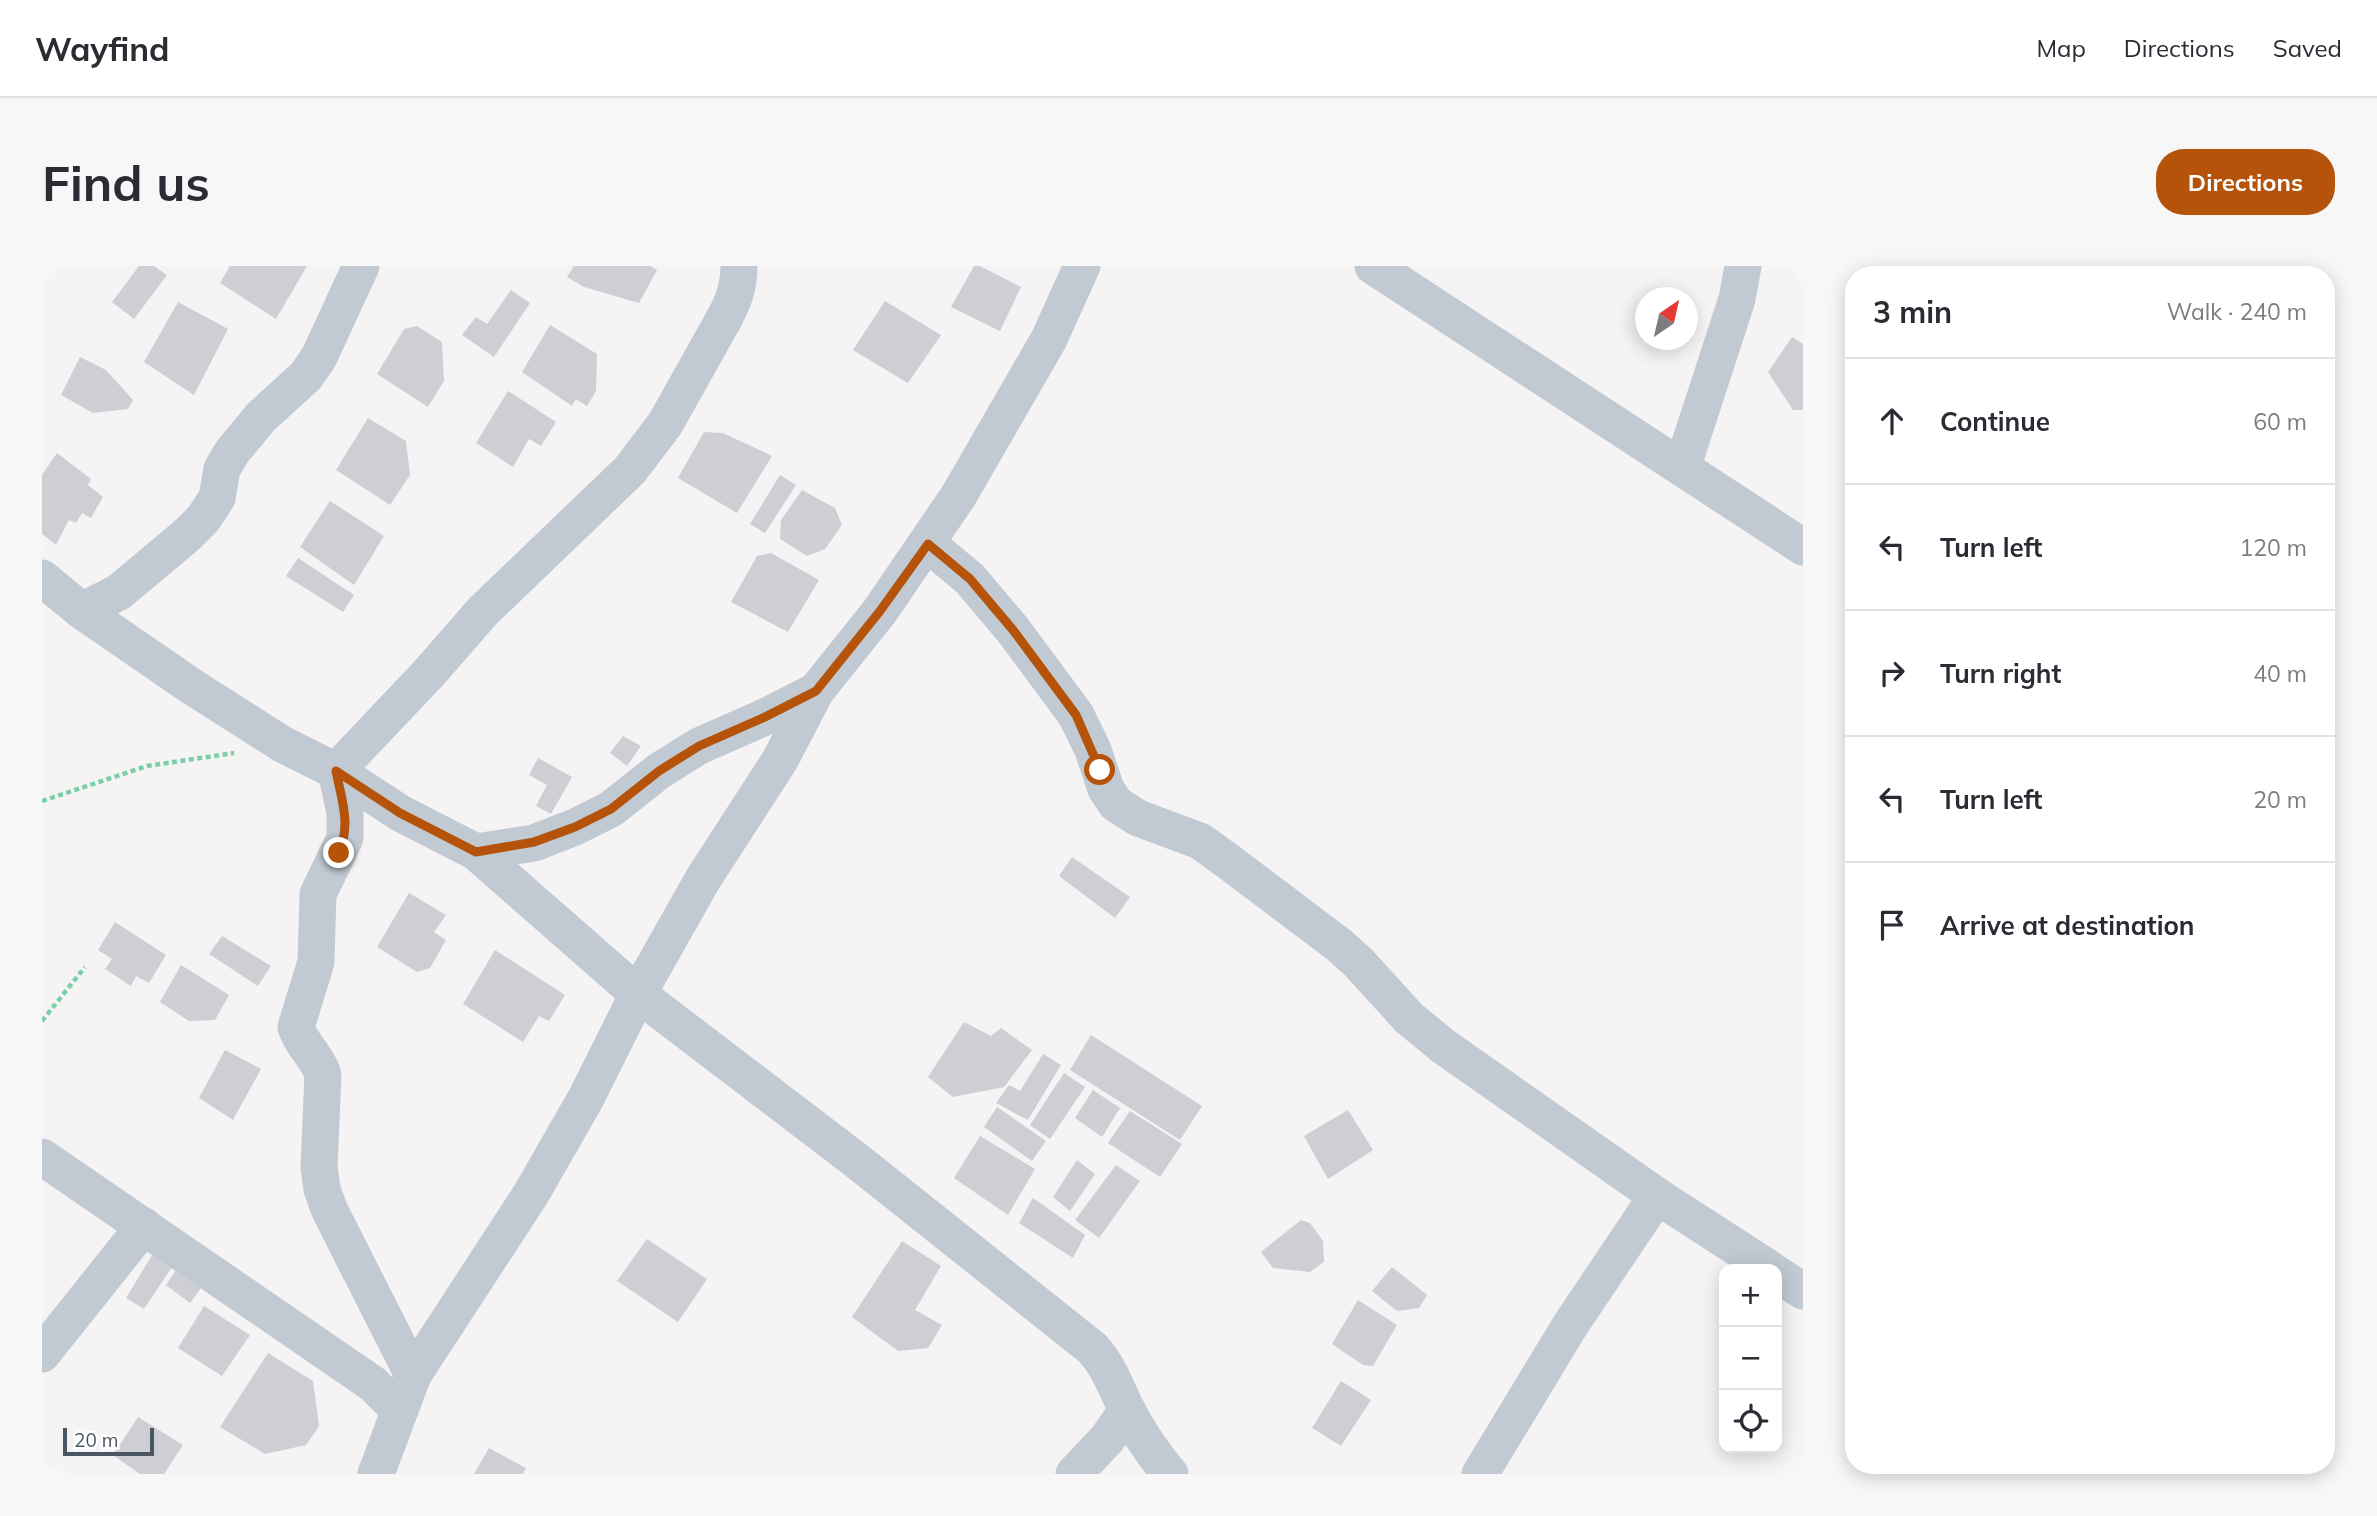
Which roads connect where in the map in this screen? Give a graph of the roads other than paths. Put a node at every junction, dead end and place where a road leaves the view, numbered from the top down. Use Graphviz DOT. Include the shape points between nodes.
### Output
graph roads {
  1 [pos="361,266"];
  2 [pos="739,266"];
  3 [pos="1083,266"];
  4 [pos="1373,266"];
  5 [pos="1742,266"];
  6 [pos="1682,468"];
  7 [pos="928,544"];
  8 [pos="1803,547"];
  9 [pos="42,578"];
  10 [pos="82,611"];
  11 [pos="816,691"];
  12 [pos="336,771"];
  13 [pos="476,852"];
  14 [pos="638,994"];
  15 [pos="42,1157"];
  16 [pos="1657,1196"];
  17 [pos="144,1226"];
  18 [pos="1762,1264"];
  19 [pos="1782,1277"];
  20 [pos="1803,1291"];
  21 [pos="42,1354"];
  22 [pos="413,1375"];
  23 [pos="399,1410"];
  24 [pos="1127,1410"];
  25 [pos="376,1474"];
  26 [pos="1074,1474"];
  27 [pos="1170,1474"];
  28 [pos="1480,1474"];
  1 -- 10 [label="street" via="318,358 232,452 222,470 217,498 202,519 119,592"];
  2 -- 12 [label="street" via="739,284 725,317 665,424 631,470 483,611"];
  3 -- 7 [label="street" via="1049,339"];
  4 -- 6 [label="street"];
  5 -- 6 [label="street" via="1737,299"];
  6 -- 8 [label="street"];
  7 -- 11 [label="street"];
  7 -- 16 [label="street" via="970,579 1076,715 1116,804 1138,818 1200,841 1229,862 1339,946 1443,1046"];
  9 -- 10 [label="street"];
  10 -- 12 [label="street" via="282,744"];
  11 -- 13 [label="street" via="699,746 611,809 575,827 534,842"];
  11 -- 14 [label="street" via="780,760"];
  12 -- 13 [label="street" via="400,813"];
  12 -- 22 [label="street" via="345,838 318,894 316,962 296,1027 323,1075 319,1167 328,1209"];
  13 -- 14 [label="street"];
  14 -- 22 [label="street" via="531,1194"];
  14 -- 24 [label="street" via="1092,1348 1108,1369"];
  15 -- 17 [label="street"];
  16 -- 18 [label="street"];
  16 -- 28 [label="street" via="1571,1324"];
  17 -- 21 [label="street"];
  17 -- 23 [label="street" via="373,1384"];
  19 -- 20 [label="street"];
  22 -- 23 [label="street"];
  23 -- 25 [label="street"];
  24 -- 26 [label="street"];
  24 -- 27 [label="street"];
}
